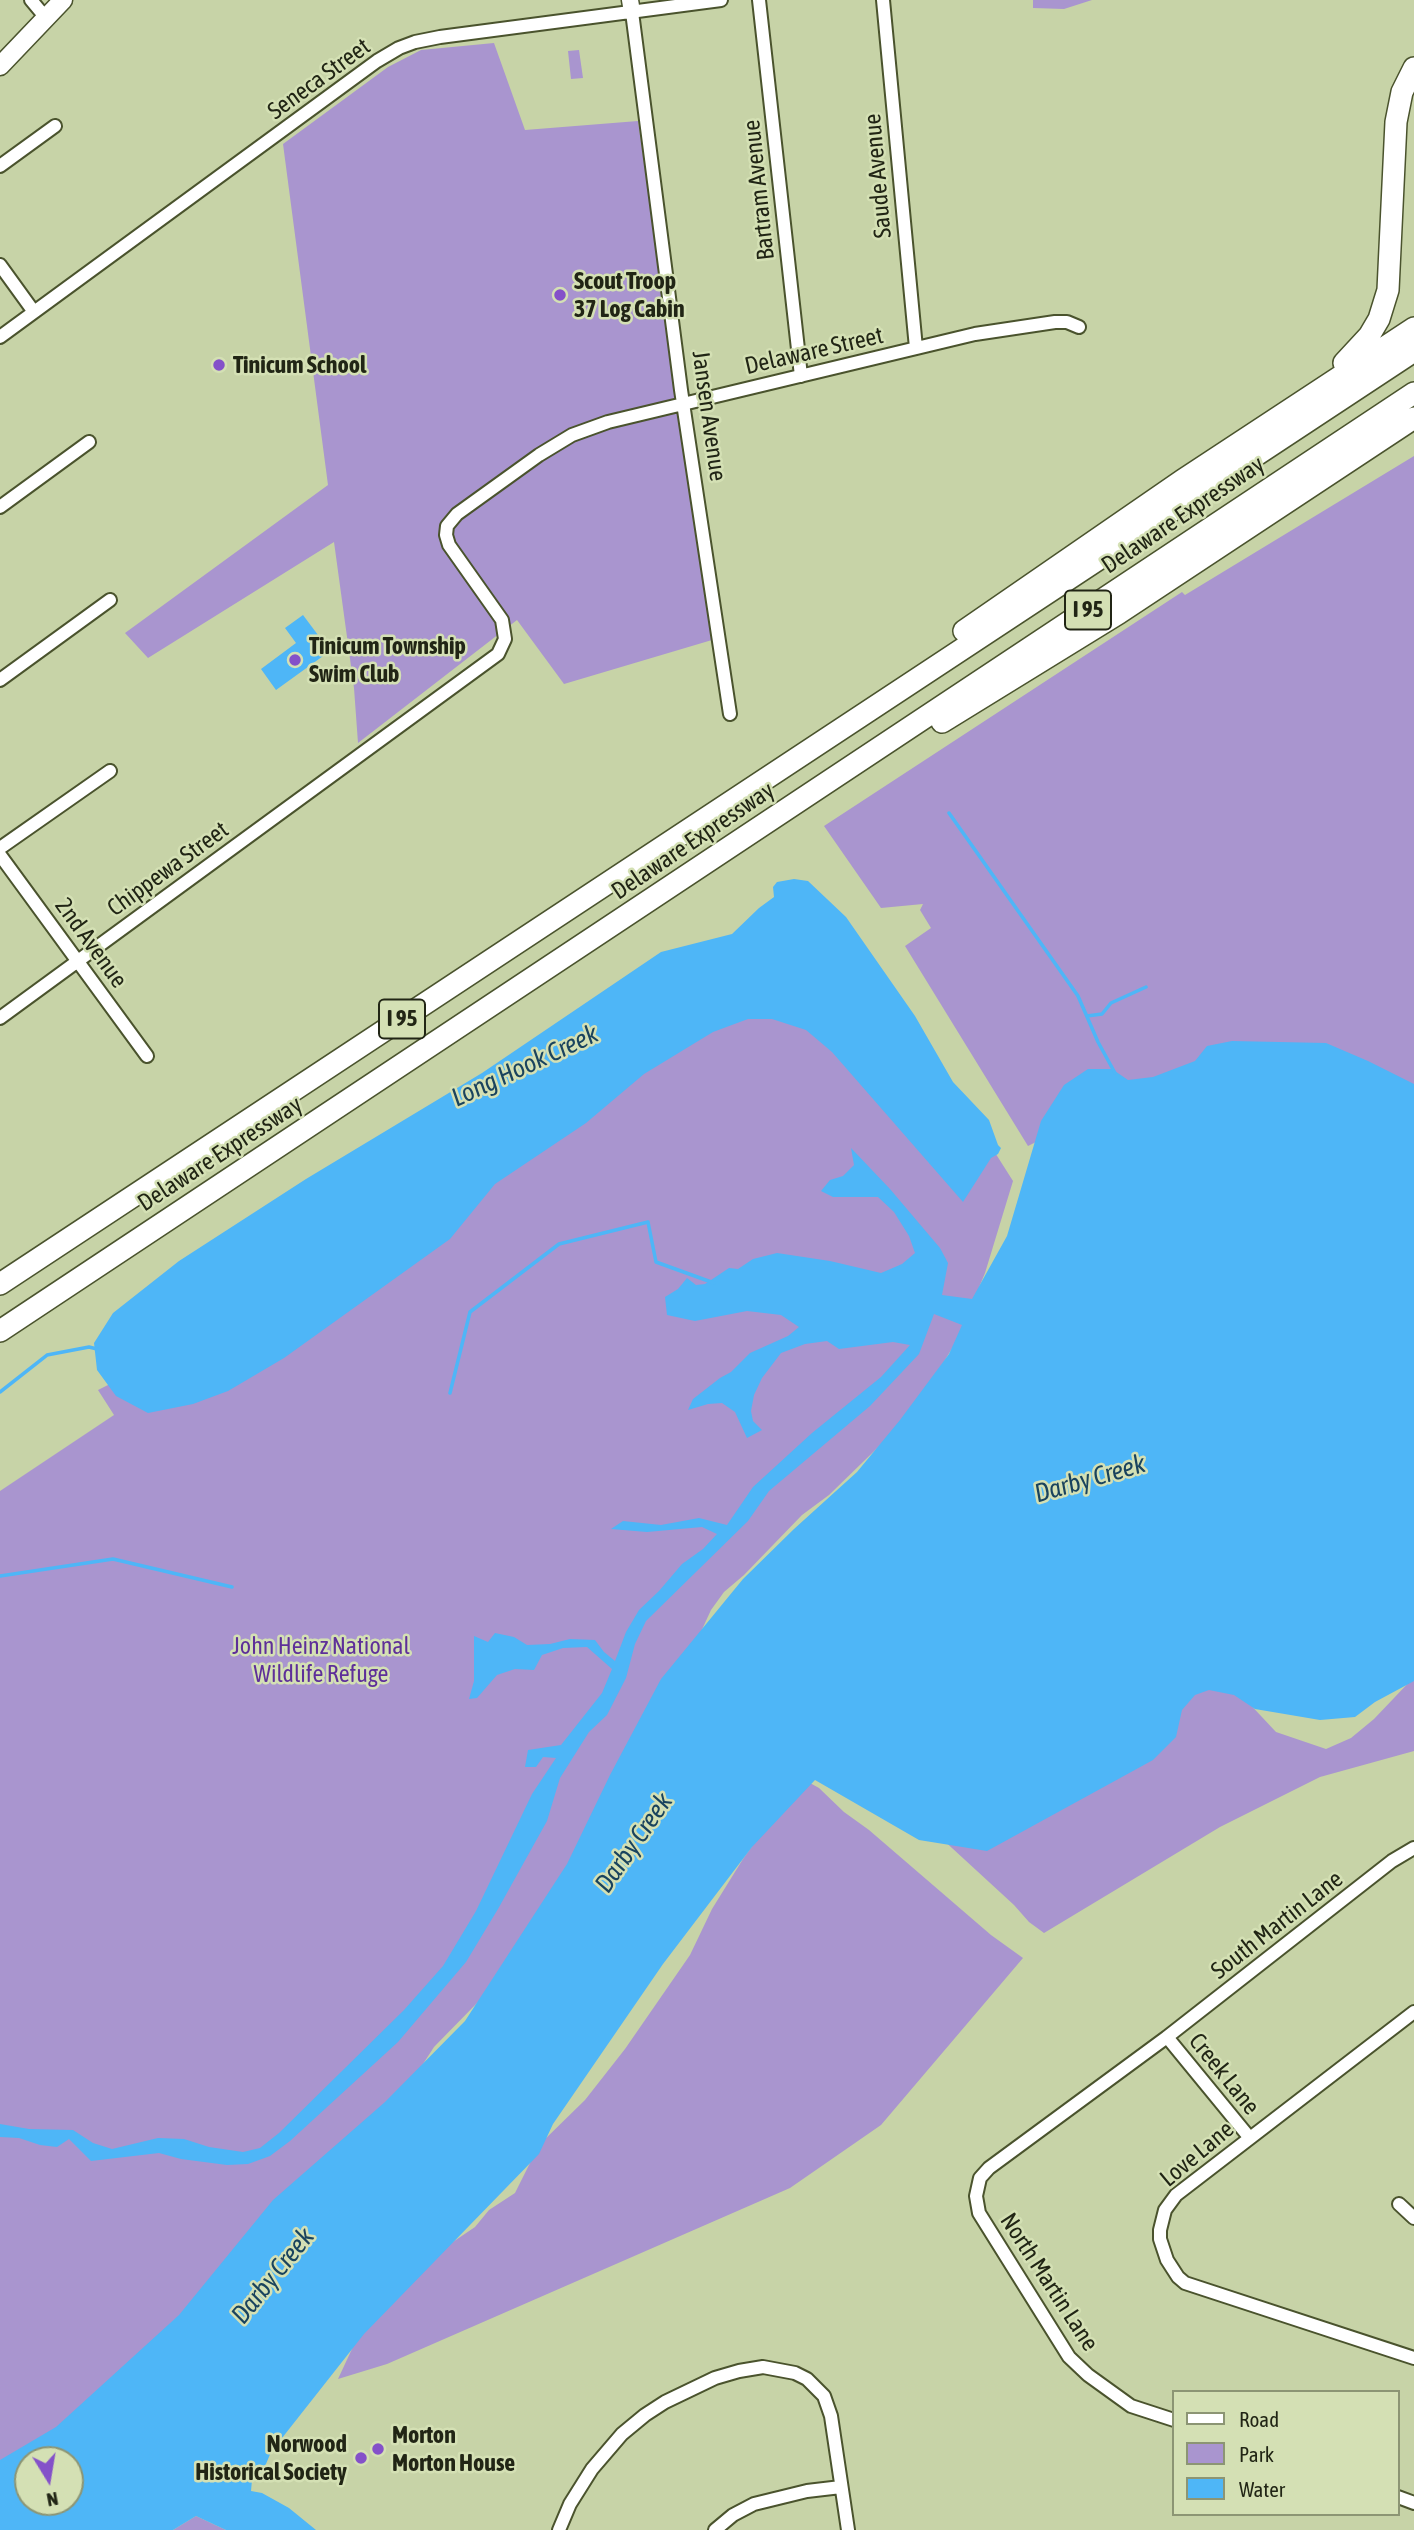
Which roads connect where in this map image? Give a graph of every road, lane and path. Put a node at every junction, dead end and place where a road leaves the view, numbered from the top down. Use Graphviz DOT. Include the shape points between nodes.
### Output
graph roads {
  1 [pos="31,0"];
  2 [pos="63,0"];
  3 [pos="721,0"];
  4 [pos="758,0"];
  5 [pos="883,0"];
  6 [pos="631,6"];
  7 [pos="46,18"];
  8 [pos="0,66"];
  9 [pos="1414,68"];
  10 [pos="55,126"];
  11 [pos="0,166"];
  12 [pos="0,265"];
  13 [pos="34,312"];
  14 [pos="1079,327"];
  15 [pos="1414,328"];
  16 [pos="0,337"];
  17 [pos="916,348"];
  18 [pos="1414,351"];
  19 [pos="801,376"];
  20 [pos="1414,393"];
  21 [pos="684,404"];
  22 [pos="1292,408"];
  23 [pos="1414,418"];
  24 [pos="1414,431"];
  25 [pos="89,442"];
  26 [pos="1323,478"];
  27 [pos="0,507"];
  28 [pos="110,600"];
  29 [pos="0,680"];
  30 [pos="730,714"];
  31 [pos="803,753"];
  32 [pos="360,754"];
  33 [pos="110,771"];
  34 [pos="761,827"];
  35 [pos="0,848"];
  36 [pos="0,855"];
  37 [pos="78,961"];
  38 [pos="0,1018"];
  39 [pos="147,1056"];
  40 [pos="0,1284"];
  41 [pos="0,1331"];
  42 [pos="1414,1847"];
  43 [pos="1414,2013"];
  44 [pos="1167,2037"];
  45 [pos="1249,2137"];
  46 [pos="1399,2204"];
  47 [pos="1414,2218"];
  48 [pos="1414,2358"];
  49 [pos="1172,2419"];
  50 [pos="841,2487"];
  51 [pos="559,2530"];
  52 [pos="715,2530"];
  53 [pos="848,2530"];
  1 -- 7 [label="street"];
  2 -- 7 [label="main road"];
  3 -- 6 [label="street, Seneca Street"];
  4 -- 19 [label="street, Bartram Avenue"];
  5 -- 17 [label="street, Saude Avenue"];
  6 -- 13 [label="street, Seneca Street" via="415,41 399,48"];
  6 -- 21 [label="street, Jansen Avenue"];
  7 -- 8 [label="main road"];
  9 -- 22 [label="highway" via="1397,111 1391,269 1383,309 1354,354"];
  10 -- 11 [label="street"];
  12 -- 13 [label="street"];
  13 -- 16 [label="street, Seneca Street"];
  14 -- 17 [label="street, Delaware Street" via="1055,322"];
  15 -- 22 [label="highway"];
  17 -- 19 [label="street, Delaware Street"];
  18 -- 31 [label="highway, Delaware Expressway / I 95"];
  19 -- 21 [label="street, Delaware Street"];
  20 -- 34 [label="highway, Delaware Expressway / I 95"];
  21 -- 30 [label="street, Jansen Avenue"];
  21 -- 32 [label="street, Delaware Street" via="608,422 562,440 449,522 447,541 502,620 504,645 493,658"];
  22 -- 31 [label="highway" via="911,668"];
  23 -- 26 [label="highway"];
  24 -- 26 [label="highway"];
  25 -- 27 [label="street"];
  26 -- 34 [label="highway" via="1018,677"];
  28 -- 29 [label="street"];
  31 -- 40 [label="highway, Delaware Expressway / I 95"];
  32 -- 37 [label="street, Chippewa Street"];
  33 -- 35 [label="street"];
  34 -- 41 [label="highway, Delaware Expressway / I 95"];
  36 -- 37 [label="street, 2nd Avenue"];
  37 -- 38 [label="street, Chippewa Street"];
  37 -- 39 [label="street, 2nd Avenue"];
  42 -- 44 [label="street, South Martin Lane"];
  43 -- 45 [label="street, Love Lane"];
  44 -- 45 [label="street, Creek Lane"];
  44 -- 49 [label="street, North Martin Lane" via="989,2168 980,2178 976,2196 982,2220 1069,2357 1131,2406"];
  45 -- 48 [label="street, Love Lane" via="1176,2195 1165,2210 1160,2239 1178,2277 1194,2288"];
  46 -- 47 [label="street"];
  50 -- 51 [label="street" via="824,2396 807,2379 763,2367 715,2378 665,2402 622,2434 582,2484"];
  50 -- 52 [label="street" via="754,2504"];
  50 -- 53 [label="street"];
}
